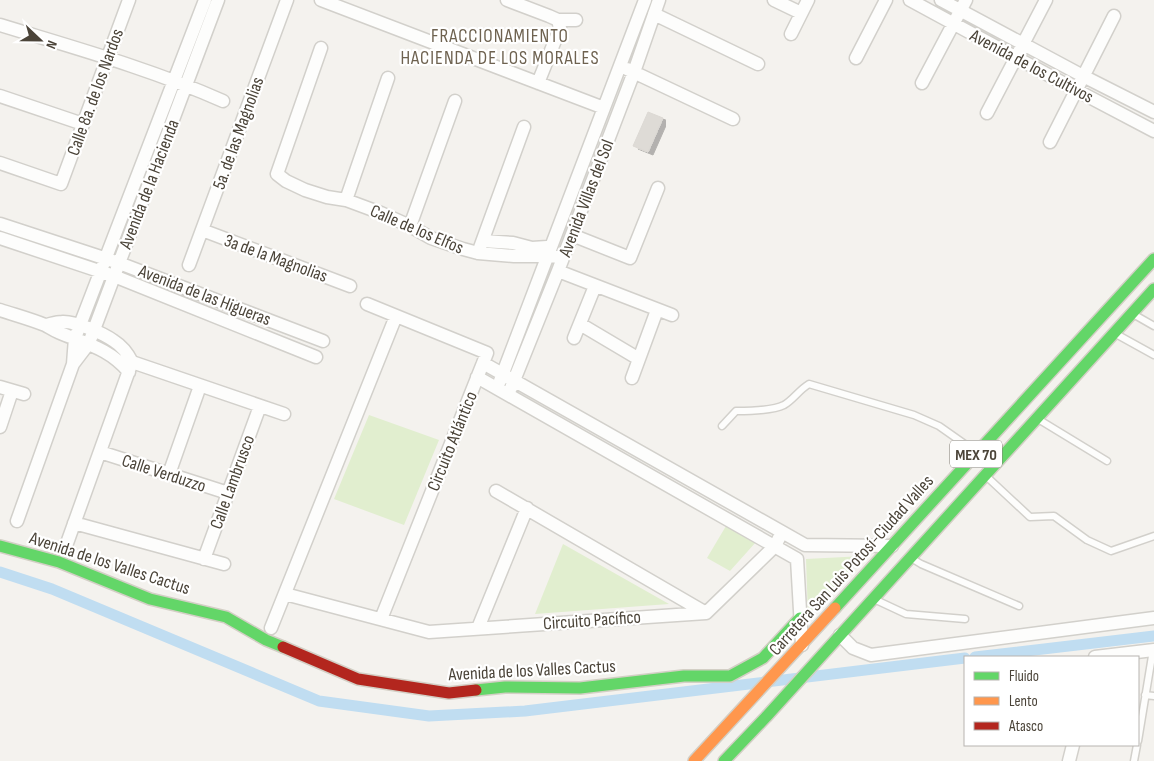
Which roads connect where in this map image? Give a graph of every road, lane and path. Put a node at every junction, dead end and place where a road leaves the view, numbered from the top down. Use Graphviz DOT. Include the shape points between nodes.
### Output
graph roads {
  1 [pos="205,0"];
  2 [pos="218,0"];
  3 [pos="287,0"];
  4 [pos="322,0"];
  5 [pos="507,0"];
  6 [pos="645,0"];
  7 [pos="659,0"];
  8 [pos="774,0"];
  9 [pos="808,0"];
  10 [pos="886,0"];
  11 [pos="910,0"];
  12 [pos="941,0"];
  13 [pos="1046,0"];
  14 [pos="125,1"];
  15 [pos="963,5"];
  16 [pos="801,13"];
  17 [pos="654,14"];
  18 [pos="1114,16"];
  19 [pos="558,20"];
  20 [pos="576,20"];
  21 [pos="954,23"];
  22 [pos="0,25"];
  23 [pos="790,34"];
  24 [pos="1023,44"];
  25 [pos="321,48"];
  26 [pos="1016,57"];
  27 [pos="108,58"];
  28 [pos="856,58"];
  29 [pos="758,64"];
  30 [pos="621,66"];
  31 [pos="634,72"];
  32 [pos="1083,76"];
  33 [pos="388,78"];
  34 [pos="180,82"];
  35 [pos="922,83"];
  36 [pos="538,84"];
  37 [pos="1076,90"];
  38 [pos="0,96"];
  39 [pos="223,101"];
  40 [pos="455,101"];
  41 [pos="604,108"];
  42 [pos="1154,112"];
  43 [pos="987,113"];
  44 [pos="733,119"];
  45 [pos="83,124"];
  46 [pos="524,127"];
  47 [pos="1154,131"];
  48 [pos="1050,142"];
  49 [pos="0,164"];
  50 [pos="658,188"];
  51 [pos="346,200"];
  52 [pos="0,224"];
  53 [pos="410,226"];
  54 [pos="202,230"];
  55 [pos="0,238"];
  56 [pos="482,241"];
  57 [pos="567,247"];
  58 [pos="550,251"];
  59 [pos="478,253"];
  60 [pos="1154,258"];
  61 [pos="113,260"];
  62 [pos="189,265"];
  63 [pos="558,271"];
  64 [pos="101,272"];
  65 [pos="114,276"];
  66 [pos="350,286"];
  67 [pos="595,286"];
  68 [pos="1154,289"];
  69 [pos="367,304"];
  70 [pos="0,310"];
  71 [pos="657,310"];
  72 [pos="254,314"];
  73 [pos="1132,314"];
  74 [pos="672,315"];
  75 [pos="396,316"];
  76 [pos="580,324"];
  77 [pos="46,325"];
  78 [pos="80,325"];
  79 [pos="1154,326"];
  80 [pos="93,330"];
  81 [pos="249,330"];
  82 [pos="1114,333"];
  83 [pos="75,338"];
  84 [pos="574,338"];
  85 [pos="323,341"];
  86 [pos="88,343"];
  87 [pos="1154,355"];
  88 [pos="316,357"];
  89 [pos="640,359"];
  90 [pos="483,363"];
  91 [pos="73,364"];
  92 [pos="130,367"];
  93 [pos="508,377"];
  94 [pos="477,378"];
  95 [pos="632,378"];
  96 [pos="200,386"];
  97 [pos="12,391"];
  98 [pos="502,392"];
  99 [pos="260,406"];
  100 [pos="284,414"];
  101 [pos="1036,418"];
  102 [pos="722,426"];
  103 [pos="0,427"];
  104 [pos="100,452"];
  105 [pos="977,452"];
  106 [pos="1107,461"];
  107 [pos="670,469"];
  108 [pos="169,474"];
  109 [pos="985,475"];
  110 [pos="662,482"];
  111 [pos="496,491"];
  112 [pos="228,493"];
  113 [pos="526,508"];
  114 [pos="17,521"];
  115 [pos="74,523"];
  116 [pos="782,532"];
  117 [pos="1154,536"];
  118 [pos="805,545"];
  119 [pos="0,546"];
  120 [pos="66,546"];
  121 [pos="775,546"];
  122 [pos="892,546"];
  123 [pos="910,558"];
  124 [pos="204,559"];
  125 [pos="797,559"];
  126 [pos="224,564"];
  127 [pos="285,594"];
  128 [pos="873,599"];
  129 [pos="1019,606"];
  130 [pos="706,613"];
  131 [pos="800,618"];
  132 [pos="1154,618"];
  133 [pos="381,619"];
  134 [pos="965,619"];
  135 [pos="271,628"];
  136 [pos="478,628"];
  137 [pos="840,635"];
  138 [pos="800,648"];
  139 [pos="1153,650"];
  140 [pos="1103,656"];
  141 [pos="1145,695"];
  142 [pos="1154,696"];
  143 [pos="1139,736"];
  144 [pos="1073,746"];
  145 [pos="1137,746"];
  146 [pos="694,761"];
  147 [pos="724,761"];
  148 [pos="1069,761"];
  149 [pos="1134,761"];
  1 -- 34 [label="street, Avenida de la Hacienda"];
  2 -- 34 [label="street, Avenida de la Hacienda"];
  3 -- 54 [label="street, 5a. de las Magnolias"];
  4 -- 36 [label="street"];
  5 -- 19 [label="street"];
  6 -- 30 [label="street, Avenida Villas del Sol"];
  7 -- 17 [label="street, Avenida Villas del Sol"];
  8 -- 16 [label="street"];
  9 -- 16 [label="street"];
  10 -- 28 [label="street"];
  11 -- 21 [label="street, Avenida de los Cultivos"];
  12 -- 15 [label="street, Avenida de los Cultivos"];
  13 -- 24 [label="street"];
  14 -- 27 [label="street, Calle 8a. de los Nardos"];
  15 -- 21 [label="street"];
  15 -- 24 [label="street, Avenida de los Cultivos"];
  16 -- 23 [label="street"];
  17 -- 29 [label="street"];
  17 -- 31 [label="street, Avenida Villas del Sol"];
  18 -- 32 [label="street"];
  19 -- 20 [label="street"];
  19 -- 36 [label="street" via="560,28"];
  21 -- 26 [label="street, Avenida de los Cultivos"];
  21 -- 35 [label="street"];
  22 -- 27 [label="street"];
  24 -- 26 [label="street"];
  24 -- 32 [label="street, Avenida de los Cultivos"];
  25 -- 51 [label="street, Calle de los Elfos" via="277,174 305,190"];
  26 -- 37 [label="street, Avenida de los Cultivos"];
  26 -- 43 [label="street"];
  27 -- 34 [label="street"];
  27 -- 45 [label="street, Calle 8a. de los Nardos"];
  30 -- 31 [label="street"];
  30 -- 41 [label="street, Avenida Villas del Sol"];
  31 -- 44 [label="street"];
  31 -- 57 [label="street, Avenida Villas del Sol"];
  32 -- 37 [label="street"];
  32 -- 42 [label="street, Avenida de los Cultivos"];
  33 -- 51 [label="street"];
  34 -- 39 [label="street"];
  34 -- 61 [label="street, Avenida de la Hacienda"];
  36 -- 41 [label="street"];
  37 -- 47 [label="street, Avenida de los Cultivos"];
  37 -- 48 [label="street"];
  38 -- 45 [label="street"];
  40 -- 53 [label="street"];
  41 -- 58 [label="street, Avenida Villas del Sol"];
  45 -- 49 [label="street, Calle 8a. de los Nardos" via="61,184"];
  46 -- 56 [label="street"];
  50 -- 57 [label="street" via="630,258"];
  51 -- 53 [label="street, Calle de los Elfos"];
  52 -- 61 [label="street, Avenida de las Higueras"];
  53 -- 59 [label="street, Calle de los Elfos" via="450,246"];
  54 -- 62 [label="street, 5a. de las Magnolias"];
  54 -- 66 [label="street, 3a de la Magnolias"];
  55 -- 64 [label="street, Avenida de las Higueras"];
  56 -- 58 [label="street, Calle de los Elfos" via="513,243"];
  56 -- 59 [label="street"];
  57 -- 58 [label="street, Calle de los Elfos"];
  57 -- 63 [label="street, Avenida Villas del Sol"];
  58 -- 59 [label="street, Calle de los Elfos" via="514,256"];
  58 -- 93 [label="street, Avenida Villas del Sol"];
  60 -- 105 [label="main road, Carretera San Luis Potosí-Ciudad Valles / MEX 70"];
  61 -- 64 [label="street, Avenida de la Hacienda"];
  61 -- 65 [label="street, Avenida de la Hacienda"];
  61 -- 72 [label="street, Avenida de las Higueras"];
  63 -- 67 [label="street"];
  63 -- 93 [label="street, Avenida Villas del Sol"];
  64 -- 65 [label="street, Avenida de las Higueras"];
  64 -- 78 [label="street, Avenida de la Hacienda"];
  65 -- 80 [label="street, Avenida de la Hacienda"];
  65 -- 81 [label="street, Avenida de las Higueras"];
  67 -- 71 [label="street"];
  67 -- 76 [label="street"];
  68 -- 73 [label="main road, MEX 70" via="1145,304"];
  69 -- 75 [label="street"];
  70 -- 77 [label="street"];
  71 -- 74 [label="street"];
  71 -- 89 [label="street"];
  72 -- 81 [label="street"];
  72 -- 85 [label="street, Avenida de las Higueras"];
  73 -- 79 [label="lane"];
  73 -- 82 [label="main road, MEX 70"];
  75 -- 90 [label="street" via="487,353"];
  75 -- 127 [label="street"];
  76 -- 84 [label="street"];
  76 -- 89 [label="street"];
  77 -- 78 [label="street" via="64,322"];
  77 -- 83 [label="street"];
  78 -- 80 [label="street"];
  78 -- 83 [label="street, Avenida de la Hacienda"];
  80 -- 86 [label="street, Avenida de la Hacienda"];
  80 -- 92 [label="street" via="121,346"];
  81 -- 88 [label="street, Avenida de las Higueras"];
  82 -- 87 [label="lane"];
  82 -- 101 [label="main road, MEX 70"];
  83 -- 86 [label="street"];
  83 -- 91 [label="street, Avenida de la Hacienda"];
  86 -- 91 [label="street, Avenida de la Hacienda"];
  86 -- 92 [label="street"];
  89 -- 95 [label="street"];
  90 -- 93 [label="street"];
  90 -- 94 [label="street, Circuito Atlántico"];
  91 -- 114 [label="street, Avenida de la Hacienda"];
  92 -- 96 [label="street"];
  92 -- 104 [label="street"];
  93 -- 98 [label="street, Avenida Villas del Sol"];
  93 -- 107 [label="street"];
  94 -- 98 [label="street"];
  94 -- 133 [label="street, Circuito Atlántico"];
  96 -- 99 [label="street"];
  96 -- 108 [label="street"];
  97 -- 103 [label="street"];
  98 -- 110 [label="street"];
  99 -- 100 [label="street"];
  99 -- 112 [label="street, Calle Lambrusco"];
  101 -- 106 [label="lane"];
  101 -- 109 [label="main road, MEX 70"];
  102 -- 105 [label="lane" via="736,411 757,411 783,405 809,384 914,415 939,426"];
  104 -- 108 [label="street, Calle Verduzzo"];
  104 -- 115 [label="street"];
  105 -- 122 [label="main road, Carretera San Luis Potosí-Ciudad Valles / MEX 70"];
  107 -- 110 [label="street"];
  107 -- 116 [label="street"];
  108 -- 112 [label="street, Calle Verduzzo"];
  109 -- 117 [label="lane" via="1030,516 1054,516 1088,540 1111,551"];
  109 -- 123 [label="main road, MEX 70"];
  110 -- 121 [label="street"];
  111 -- 113 [label="street"];
  112 -- 124 [label="street, Calle Lambrusco"];
  113 -- 130 [label="street"];
  113 -- 136 [label="street"];
  115 -- 120 [label="street"];
  115 -- 124 [label="street"];
  116 -- 118 [label="street"];
  116 -- 121 [label="street"];
  118 -- 122 [label="street"];
  118 -- 125 [label="street"];
  119 -- 131 [label="main road, Avenida de los Valles Cactus" via="59,562 150,599 226,617 266,640 358,679 449,693 505,687 580,688 684,676 730,676 763,658"];
  121 -- 125 [label="street"];
  121 -- 130 [label="street"];
  122 -- 138 [label="main road, Carretera San Luis Potosí-Ciudad Valles / MEX 70"];
  123 -- 128 [label="main road, MEX 70"];
  123 -- 129 [label="lane"];
  124 -- 126 [label="street"];
  125 -- 131 [label="street"];
  127 -- 133 [label="street"];
  127 -- 135 [label="street"];
  128 -- 134 [label="lane" via="906,614"];
  128 -- 137 [label="main road, MEX 70"];
  130 -- 136 [label="street, Circuito Pacífico"];
  131 -- 138 [label="street"];
  132 -- 137 [label="street" via="871,655 854,648"];
  133 -- 136 [label="street, Circuito Pacífico" via="429,632"];
  137 -- 147 [label="main road, MEX 70"];
  138 -- 146 [label="main road, Carretera San Luis Potosí-Ciudad Valles / MEX 70"];
  139 -- 140 [label="street"];
  139 -- 141 [label="lane"];
  141 -- 142 [label="lane"];
  141 -- 143 [label="lane"];
  144 -- 148 [label="street"];
  145 -- 149 [label="lane"];
}
